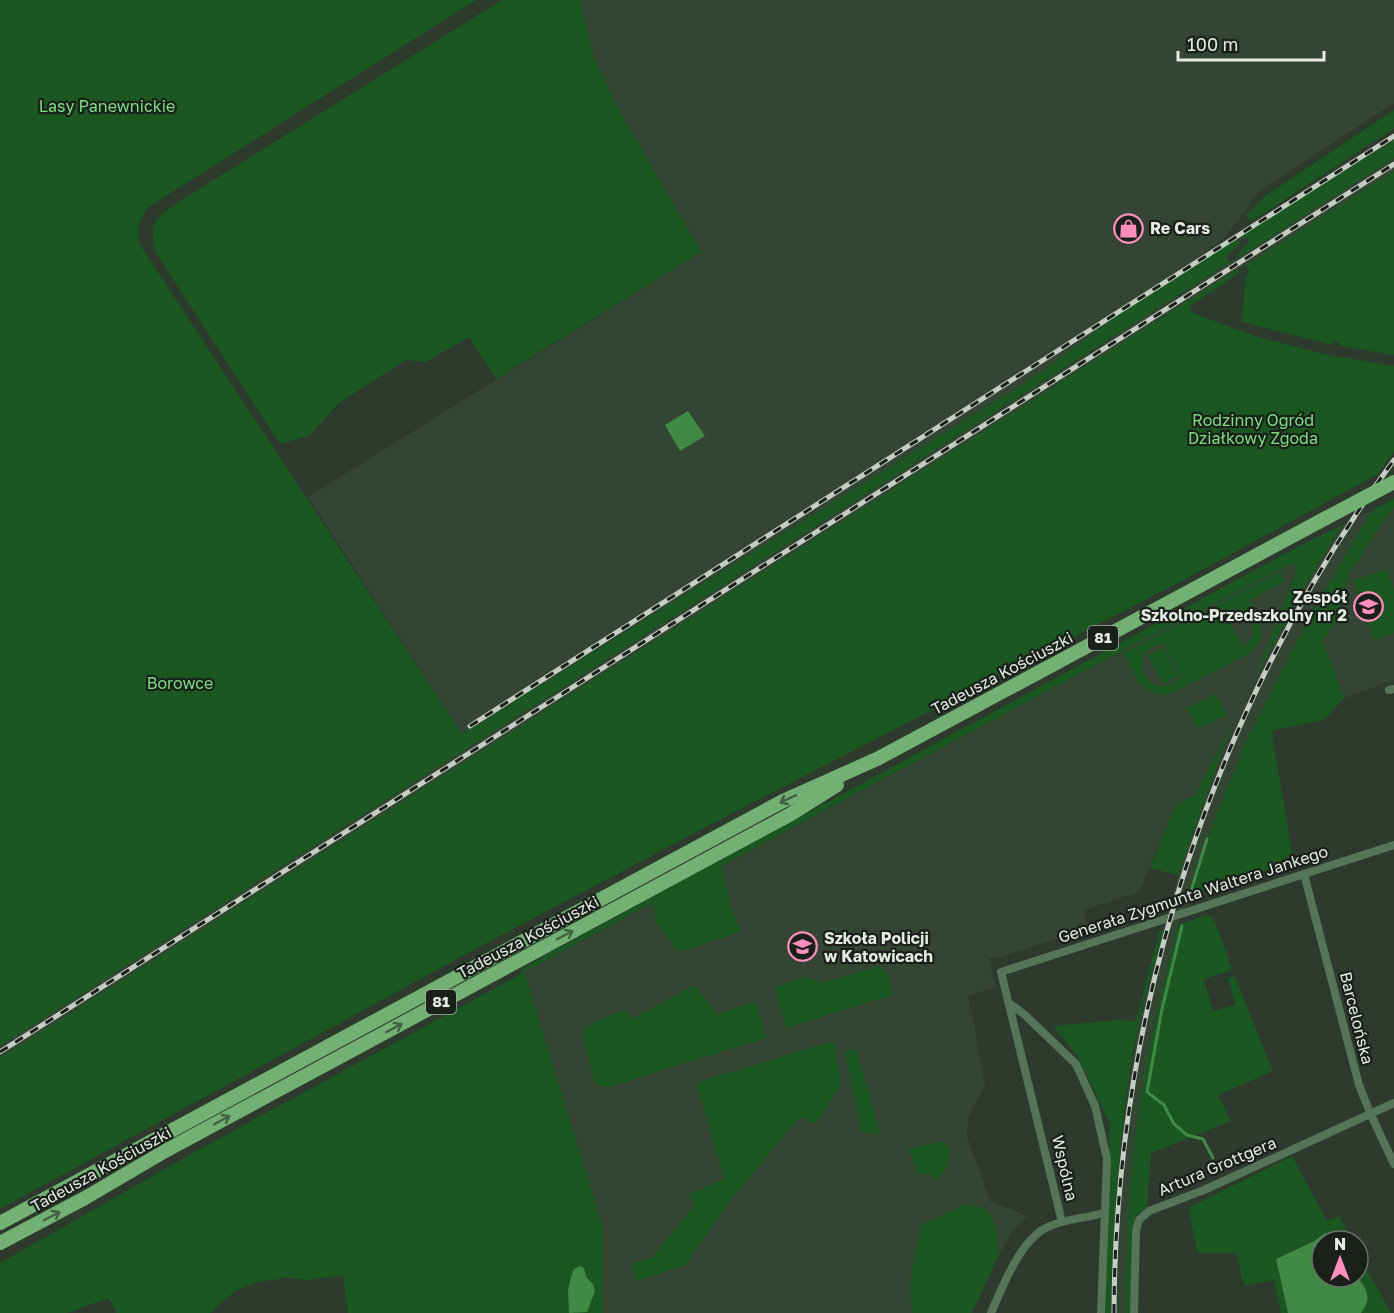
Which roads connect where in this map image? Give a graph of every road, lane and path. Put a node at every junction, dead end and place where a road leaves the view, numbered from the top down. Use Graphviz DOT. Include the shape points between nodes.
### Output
graph roads {
  1 [pos="1394,482"];
  2 [pos="879,758"];
  3 [pos="1394,845"];
  4 [pos="1304,874"];
  5 [pos="1001,972"];
  6 [pos="1010,1004"];
  7 [pos="1394,1103"];
  8 [pos="1371,1116"];
  9 [pos="1394,1164"];
  10 [pos="1104,1213"];
  11 [pos="1062,1222"];
  12 [pos="0,1223"];
  13 [pos="0,1243"];
  14 [pos="991,1313"];
  15 [pos="1101,1313"];
  16 [pos="1134,1313"];
  1 -- 2 [label="main road, Tadeusza Kościuszki / 81, bridge"];
  2 -- 12 [label="main road, Tadeusza Kościuszki / 81, one-way" via="783,801"];
  13 -- 2 [label="main road, Tadeusza Kościuszki / 81, one-way" via="791,814"];
  3 -- 4 [label="street, Generała Zygmunta Waltera Jankego"];
  4 -- 5 [label="street, Generała Zygmunta Waltera Jankego"];
  4 -- 8 [label="street, Barcelońska" via="1348,1046"];
  5 -- 6 [label="street, Wspólna"];
  6 -- 10 [label="street, Wspólna" via="1076,1064 1095,1106 1107,1159"];
  6 -- 11 [label="street, Wspólna"];
  7 -- 8 [label="street, Artura Grottgera"];
  8 -- 9 [label="street, Barcelońska"];
  8 -- 16 [label="street, Artura Grottgera" via="1149,1211 1139,1220 1136,1231"];
  10 -- 11 [label="street"];
  10 -- 15 [label="street, Wspólna"];
  11 -- 14 [label="street, Wspólna" via="1046,1227 1029,1242"];
}
